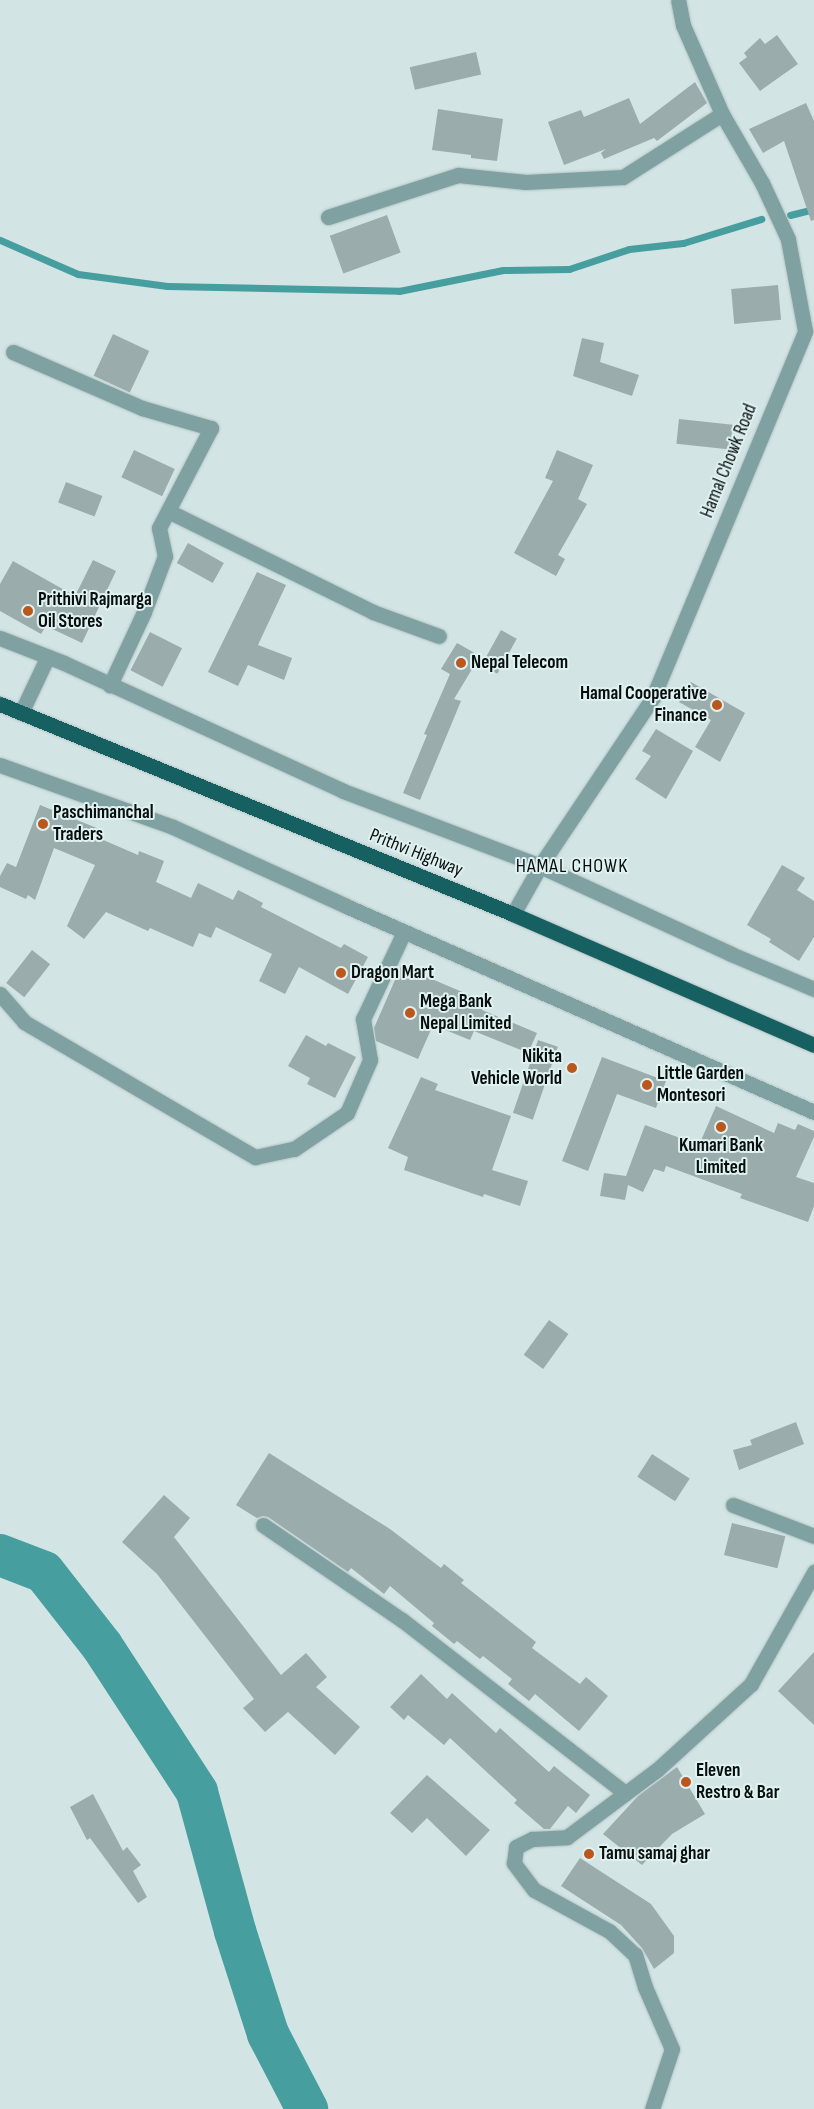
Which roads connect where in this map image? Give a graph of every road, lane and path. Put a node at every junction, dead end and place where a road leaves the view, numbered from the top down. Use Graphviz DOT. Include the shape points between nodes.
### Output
graph roads {
  1 [pos="678,0"];
  2 [pos="722,114"];
  3 [pos="328,217"];
  4 [pos="809,330"];
  5 [pos="13,352"];
  6 [pos="168,511"];
  7 [pos="439,636"];
  8 [pos="0,638"];
  9 [pos="47,658"];
  10 [pos="110,685"];
  11 [pos="0,704"];
  12 [pos="22,714"];
  13 [pos="0,765"];
  14 [pos="540,866"];
  15 [pos="512,914"];
  16 [pos="404,932"];
  17 [pos="814,989"];
  18 [pos="0,994"];
  19 [pos="814,1045"];
  20 [pos="814,1112"];
  21 [pos="733,1505"];
  22 [pos="263,1525"];
  23 [pos="814,1536"];
  24 [pos="814,1572"];
  25 [pos="625,1793"];
  26 [pos="652,2109"];
  1 -- 2 [label="street, Hamal Chowk Road" via="683,25"];
  2 -- 3 [label="street" via="623,176 526,182 458,175"];
  2 -- 4 [label="street, Hamal Chowk Road" via="762,183 788,239"];
  4 -- 14 [label="street, Hamal Chowk Road" via="653,697"];
  5 -- 6 [label="street" via="142,408 211,428"];
  6 -- 7 [label="street" via="374,612"];
  6 -- 10 [label="street" via="159,528 165,556 144,612"];
  8 -- 9 [label="street"];
  9 -- 10 [label="street"];
  9 -- 12 [label="street"];
  10 -- 14 [label="street" via="343,791"];
  11 -- 12 [label="highway, Prithvi Highway"];
  12 -- 15 [label="highway, Prithvi Highway"];
  13 -- 16 [label="street" via="173,827"];
  14 -- 15 [label="street, Hamal Chowk Road"];
  14 -- 17 [label="street"];
  15 -- 19 [label="highway, Prithvi Highway"];
  16 -- 18 [label="street" via="363,1019 370,1060 347,1113 294,1149 255,1157 24,1022"];
  16 -- 20 [label="street"];
  21 -- 23 [label="street"];
  22 -- 25 [label="street" via="402,1620"];
  24 -- 25 [label="street" via="751,1684 658,1769"];
  25 -- 26 [label="street" via="567,1836 532,1839 516,1847 514,1863 534,1890 609,1931 635,1955 672,2049"];
}
